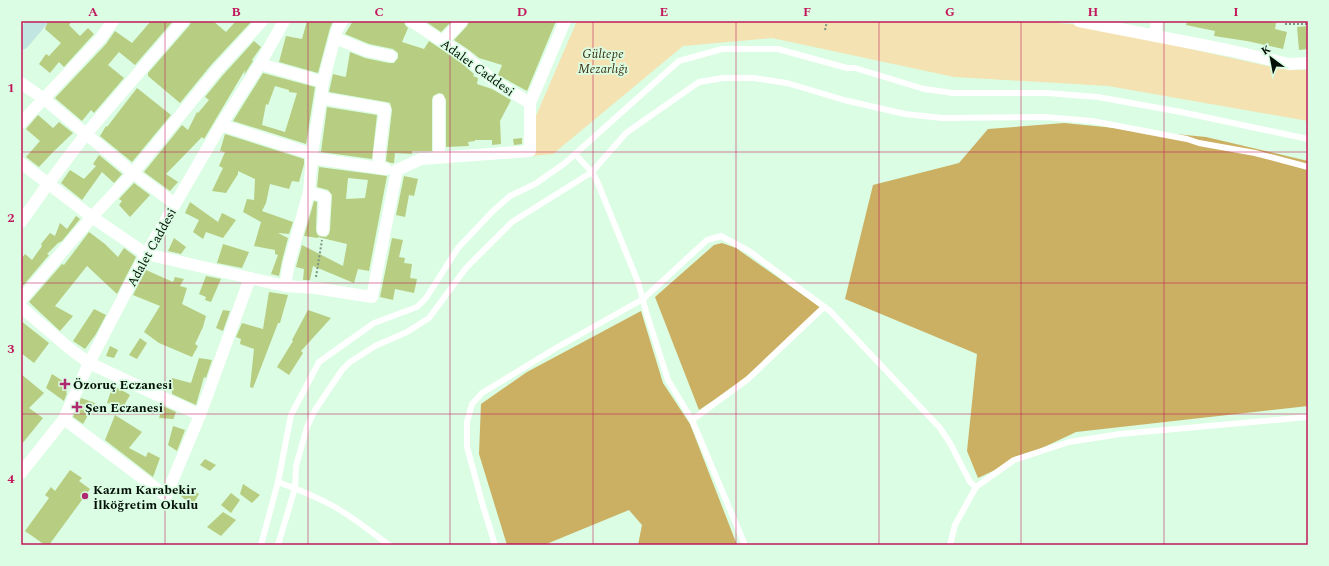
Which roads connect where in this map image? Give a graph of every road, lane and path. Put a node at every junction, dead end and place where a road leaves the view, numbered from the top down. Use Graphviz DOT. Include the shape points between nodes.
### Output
graph roads {
  1 [pos="38,21"];
  2 [pos="113,21"];
  3 [pos="183,21"];
  4 [pos="262,21"];
  5 [pos="284,21"];
  6 [pos="342,21"];
  7 [pos="411,21"];
  8 [pos="462,21"];
  9 [pos="565,21"];
  10 [pos="827,21"];
  11 [pos="1079,21"];
  12 [pos="1157,21"];
  13 [pos="1285,24"];
  14 [pos="1308,24"];
  15 [pos="825,30"];
  16 [pos="1156,35"];
  17 [pos="335,38"];
  18 [pos="21,41"];
  19 [pos="443,41"];
  20 [pos="392,56"];
  21 [pos="1308,63"];
  22 [pos="260,64"];
  23 [pos="323,82"];
  24 [pos="21,83"];
  25 [pos="321,98"];
  26 [pos="44,99"];
  27 [pos="439,100"];
  28 [pos="530,103"];
  29 [pos="21,122"];
  30 [pos="221,125"];
  31 [pos="86,134"];
  32 [pos="1308,139"];
  33 [pos="575,154"];
  34 [pos="311,156"];
  35 [pos="439,157"];
  36 [pos="21,163"];
  37 [pos="1308,167"];
  38 [pos="379,168"];
  39 [pos="397,170"];
  40 [pos="592,172"];
  41 [pos="133,173"];
  42 [pos="48,184"];
  43 [pos="309,192"];
  44 [pos="175,204"];
  45 [pos="92,217"];
  46 [pos="21,222"];
  47 [pos="323,230"];
  48 [pos="146,254"];
  49 [pos="250,278"];
  50 [pos="285,286"];
  51 [pos="315,288"];
  52 [pos="643,299"];
  53 [pos="21,300"];
  54 [pos="21,307"];
  55 [pos="824,307"];
  56 [pos="89,363"];
  57 [pos="200,415"];
  58 [pos="1308,417"];
  59 [pos="64,419"];
  60 [pos="692,420"];
  61 [pos="21,474"];
  62 [pos="278,482"];
  63 [pos="976,487"];
  64 [pos="295,488"];
  65 [pos="261,545"];
  66 [pos="278,545"];
  67 [pos="389,545"];
  68 [pos="495,545"];
  69 [pos="745,545"];
  70 [pos="950,545"];
  1 -- 18 [label="street"];
  2 -- 26 [label="street" via="100,39"];
  3 -- 31 [label="street"];
  4 -- 41 [label="street" via="217,70"];
  5 -- 22 [label="street, Adalet Caddesi"];
  6 -- 17 [label="street"];
  7 -- 19 [label="street, Adalet Caddesi"];
  8 -- 19 [label="street"];
  9 -- 28 [label="street, Adalet Caddesi"];
  10 -- 15 [label="path"];
  11 -- 16 [label="street"];
  12 -- 16 [label="street"];
  13 -- 14 [label="path"];
  16 -- 21 [label="street" via="1289,64"];
  17 -- 20 [label="street" via="367,51"];
  17 -- 23 [label="street"];
  19 -- 28 [label="street, Adalet Caddesi" via="495,82"];
  22 -- 23 [label="street"];
  22 -- 30 [label="street, Adalet Caddesi"];
  23 -- 25 [label="street"];
  24 -- 26 [label="street"];
  25 -- 34 [label="street"];
  25 -- 38 [label="street" via="385,109"];
  26 -- 29 [label="street"];
  26 -- 31 [label="street"];
  27 -- 35 [label="street"];
  28 -- 35 [label="street" via="530,151"];
  30 -- 34 [label="street"];
  30 -- 44 [label="street, Adalet Caddesi"];
  31 -- 41 [label="street"];
  31 -- 42 [label="street"];
  32 -- 33 [label="lane" via="1098,97 953,93 924,89 856,68 847,68 778,49 722,49 679,61"];
  33 -- 40 [label="lane"];
  33 -- 62 [label="lane" via="535,184 510,196 493,211 458,248 426,298 417,307 374,323 319,362 291,415"];
  34 -- 38 [label="street"];
  34 -- 43 [label="street"];
  35 -- 39 [label="street" via="421,159"];
  36 -- 42 [label="street"];
  37 -- 40 [label="lane" via="1255,153 1092,121 1045,117 942,118 844,100 787,83 754,78 723,78 699,82 626,133"];
  38 -- 39 [label="street"];
  39 -- 51 [label="street" via="372,297"];
  40 -- 52 [label="lane"];
  40 -- 64 [label="lane" via="512,222 466,268 429,318 407,332 375,346 342,370 315,410 307,427 296,466"];
  41 -- 44 [label="street"];
  41 -- 45 [label="street"];
  42 -- 45 [label="street"];
  42 -- 46 [label="street"];
  43 -- 47 [label="street" via="325,197"];
  43 -- 50 [label="street"];
  44 -- 48 [label="street, Adalet Caddesi"];
  45 -- 48 [label="street"];
  45 -- 53 [label="street"];
  47 -- 51 [label="path"];
  48 -- 49 [label="street"];
  48 -- 56 [label="street, Adalet Caddesi"];
  49 -- 50 [label="street"];
  49 -- 57 [label="street"];
  50 -- 51 [label="street"];
  52 -- 55 [label="lane" via="707,240 721,236 749,251"];
  52 -- 60 [label="lane" via="668,380"];
  52 -- 68 [label="lane" via="482,393 472,404 467,422 467,446"];
  54 -- 56 [label="street"];
  55 -- 60 [label="lane" via="748,380"];
  55 -- 63 [label="lane" via="940,428 970,482"];
  56 -- 57 [label="street"];
  56 -- 59 [label="street, Adalet Caddesi"];
  57 -- 59 [label="street" via="166,496"];
  58 -- 63 [label="lane" via="1120,434 1069,442 1014,460"];
  59 -- 61 [label="street, Adalet Caddesi"];
  60 -- 69 [label="lane"];
  62 -- 64 [label="lane"];
  62 -- 65 [label="lane"];
  63 -- 70 [label="lane" via="955,525"];
  64 -- 66 [label="lane"];
  64 -- 67 [label="lane" via="334,507"];
}
